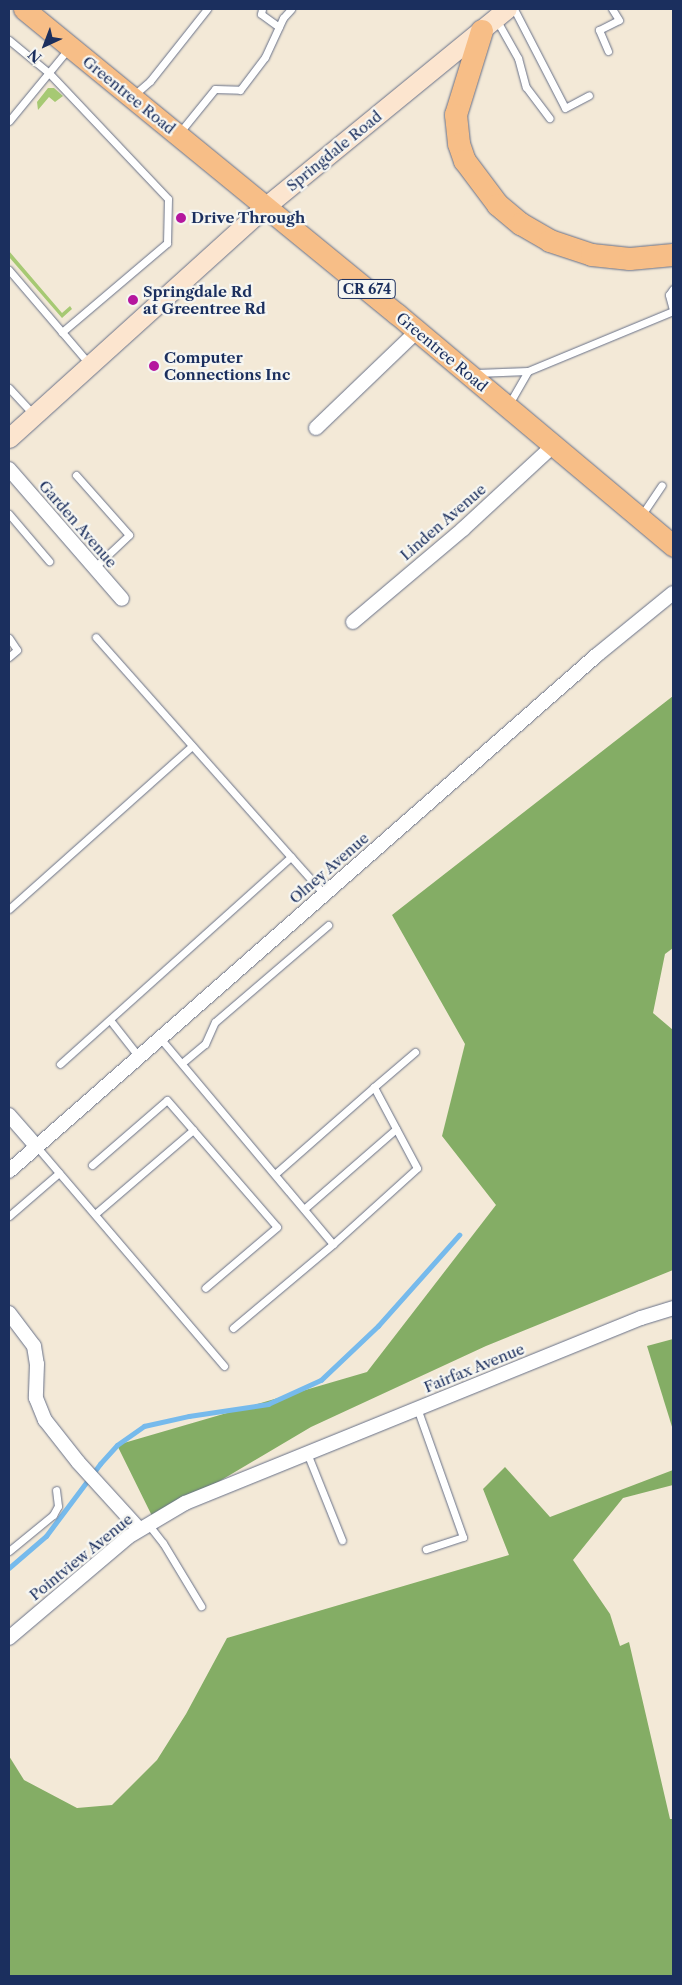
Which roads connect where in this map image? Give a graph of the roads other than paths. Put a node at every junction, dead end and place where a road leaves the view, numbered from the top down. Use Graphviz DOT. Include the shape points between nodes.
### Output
graph roads {
  1 [pos="24,9"];
  2 [pos="207,9"];
  3 [pos="262,9"];
  4 [pos="291,9"];
  5 [pos="514,9"];
  6 [pos="612,9"];
  7 [pos="495,19"];
  8 [pos="279,27"];
  9 [pos="9,40"];
  10 [pos="70,47"];
  11 [pos="608,51"];
  12 [pos="49,73"];
  13 [pos="589,95"];
  14 [pos="132,97"];
  15 [pos="549,118"];
  16 [pos="9,121"];
  17 [pos="178,134"];
  18 [pos="266,206"];
  19 [pos="673,255"];
  20 [pos="9,270"];
  21 [pos="673,289"];
  22 [pos="673,310"];
  23 [pos="417,331"];
  24 [pos="62,332"];
  25 [pos="90,365"];
  26 [pos="528,371"];
  27 [pos="468,373"];
  28 [pos="9,388"];
  29 [pos="508,406"];
  30 [pos="34,415"];
  31 [pos="316,428"];
  32 [pos="9,438"];
  33 [pos="554,445"];
  34 [pos="9,469"];
  35 [pos="76,475"];
  36 [pos="662,485"];
  37 [pos="9,514"];
  38 [pos="640,517"];
  39 [pos="673,546"];
  40 [pos="49,561"];
  41 [pos="94,568"];
  42 [pos="673,593"];
  43 [pos="122,600"];
  44 [pos="353,622"];
  45 [pos="96,637"];
  46 [pos="9,638"];
  47 [pos="9,657"];
  48 [pos="192,746"];
  49 [pos="291,857"];
  50 [pos="324,894"];
  51 [pos="9,909"];
  52 [pos="328,926"];
  53 [pos="110,1020"];
  54 [pos="160,1038"];
  55 [pos="415,1052"];
  56 [pos="139,1057"];
  57 [pos="182,1063"];
  58 [pos="60,1064"];
  59 [pos="374,1088"];
  60 [pos="9,1115"];
  61 [pos="396,1129"];
  62 [pos="193,1130"];
  63 [pos="37,1147"];
  64 [pos="92,1164"];
  65 [pos="9,1171"];
  66 [pos="59,1173"];
  67 [pos="275,1174"];
  68 [pos="304,1209"];
  69 [pos="95,1214"];
  70 [pos="9,1216"];
  71 [pos="333,1244"];
  72 [pos="205,1288"];
  73 [pos="673,1308"];
  74 [pos="9,1314"];
  75 [pos="233,1328"];
  76 [pos="224,1366"];
  77 [pos="417,1408"];
  78 [pos="307,1453"];
  79 [pos="288,1461"];
  80 [pos="56,1490"];
  81 [pos="143,1526"];
  82 [pos="342,1540"];
  83 [pos="426,1548"];
  84 [pos="9,1551"];
  85 [pos="201,1606"];
  86 [pos="9,1638"];
  1 -- 10 [label="main road, Greentree Road / CR 674"];
  2 -- 14 [label="lane" via="150,81"];
  3 -- 8 [label="lane" via="261,14"];
  4 -- 8 [label="lane"];
  5 -- 13 [label="lane" via="565,108"];
  6 -- 11 [label="lane" via="618,20 599,30"];
  7 -- 15 [label="lane" via="518,58 526,87"];
  7 -- 18 [label="main road, Springdale Road"];
  7 -- 19 [label="highway" via="456,115 459,144 465,161 498,205 521,224 550,241 592,255 630,260"];
  8 -- 17 [label="lane" via="265,57 240,90 214,88"];
  9 -- 12 [label="lane"];
  10 -- 12 [label="lane"];
  10 -- 14 [label="main road, Greentree Road / CR 674"];
  12 -- 16 [label="lane"];
  12 -- 24 [label="lane" via="168,199 167,243"];
  14 -- 17 [label="main road, Greentree Road / CR 674"];
  17 -- 18 [label="main road, Greentree Road / CR 674"];
  18 -- 23 [label="main road, Greentree Road / CR 674"];
  18 -- 25 [label="main road, Springdale Road"];
  20 -- 24 [label="lane"];
  21 -- 22 [label="lane" via="669,296"];
  22 -- 26 [label="lane"];
  23 -- 27 [label="main road, Greentree Road / CR 674"];
  23 -- 31 [label="street"];
  24 -- 25 [label="lane"];
  25 -- 30 [label="main road, Springdale Road"];
  26 -- 27 [label="lane"];
  26 -- 29 [label="lane"];
  27 -- 29 [label="main road, Greentree Road / CR 674"];
  28 -- 30 [label="lane"];
  29 -- 33 [label="main road, Greentree Road / CR 674"];
  30 -- 32 [label="main road, Springdale Road"];
  33 -- 38 [label="main road, Greentree Road / CR 674"];
  33 -- 44 [label="street, Linden Avenue"];
  34 -- 41 [label="street, Garden Avenue"];
  35 -- 41 [label="lane" via="129,535"];
  36 -- 38 [label="lane"];
  37 -- 40 [label="lane"];
  38 -- 39 [label="main road, Greentree Road / CR 674"];
  41 -- 43 [label="street, Garden Avenue"];
  42 -- 50 [label="street, Olney Avenue" via="597,655"];
  45 -- 48 [label="lane"];
  46 -- 47 [label="lane" via="16,650"];
  48 -- 49 [label="lane"];
  48 -- 51 [label="lane"];
  49 -- 50 [label="lane"];
  49 -- 53 [label="lane"];
  50 -- 54 [label="street, Olney Avenue"];
  52 -- 57 [label="lane" via="215,1022 205,1044"];
  53 -- 56 [label="lane"];
  53 -- 58 [label="lane"];
  54 -- 56 [label="street, Olney Avenue"];
  54 -- 57 [label="lane"];
  55 -- 59 [label="lane"];
  56 -- 63 [label="street, Olney Avenue"];
  57 -- 67 [label="lane"];
  59 -- 61 [label="lane"];
  59 -- 67 [label="lane"];
  60 -- 63 [label="street"];
  61 -- 68 [label="lane"];
  61 -- 71 [label="lane" via="417,1168"];
  62 -- 64 [label="lane" via="167,1100"];
  62 -- 69 [label="lane"];
  62 -- 72 [label="lane" via="277,1227"];
  63 -- 65 [label="street, Olney Avenue"];
  63 -- 66 [label="lane"];
  66 -- 69 [label="lane"];
  66 -- 70 [label="lane"];
  67 -- 68 [label="lane"];
  68 -- 71 [label="lane"];
  69 -- 76 [label="lane"];
  71 -- 75 [label="lane"];
  73 -- 77 [label="street, Fairfax Avenue"];
  74 -- 81 [label="street" via="26,1333 36,1353 36,1398 45,1420 78,1462"];
  77 -- 78 [label="street, Fairfax Avenue"];
  77 -- 83 [label="lane" via="463,1538"];
  78 -- 79 [label="street, Fairfax Avenue"];
  78 -- 82 [label="lane"];
  79 -- 81 [label="street, Pointview Avenue" via="185,1503"];
  80 -- 84 [label="lane" via="58,1506 53,1515"];
  81 -- 85 [label="lane" via="163,1543"];
  81 -- 86 [label="street, Pointview Avenue"];
}
